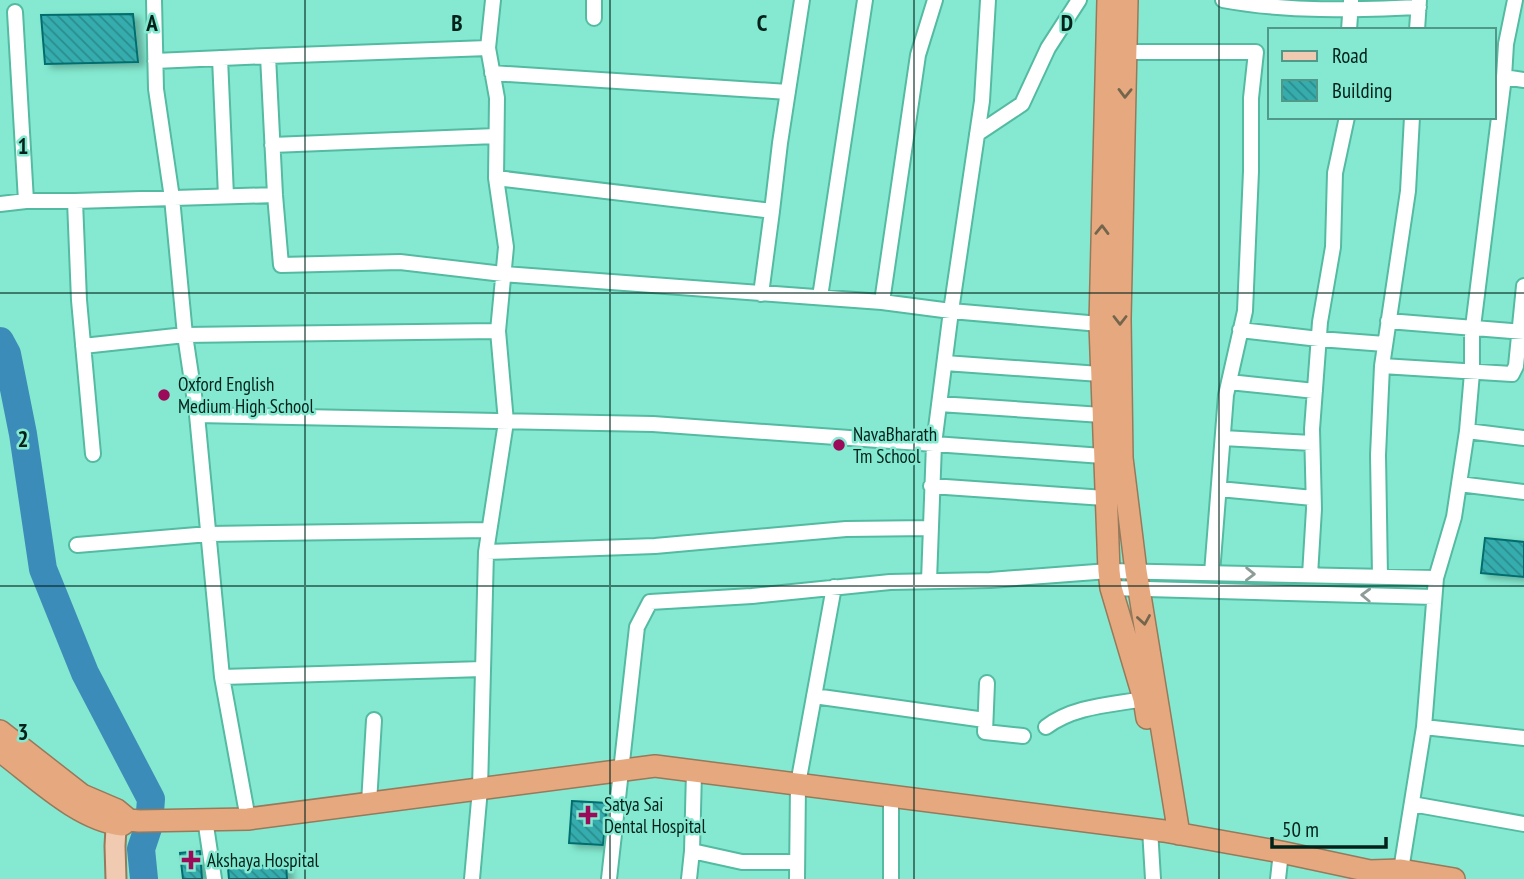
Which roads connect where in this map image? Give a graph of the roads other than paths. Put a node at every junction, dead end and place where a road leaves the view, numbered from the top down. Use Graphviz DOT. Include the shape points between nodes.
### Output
graph roads {
  1 [pos="154,0"];
  2 [pos="492,0"];
  3 [pos="594,0"];
  4 [pos="802,0"];
  5 [pos="866,0"];
  6 [pos="935,0"];
  7 [pos="988,0"];
  8 [pos="1079,0"];
  9 [pos="1108,0"];
  10 [pos="1127,0"];
  11 [pos="1223,0"];
  12 [pos="1515,0"];
  13 [pos="1419,3"];
  14 [pos="1351,5"];
  15 [pos="15,12"];
  16 [pos="594,18"];
  17 [pos="1349,28"];
  18 [pos="1417,28"];
  19 [pos="488,48"];
  20 [pos="1125,52"];
  21 [pos="268,56"];
  22 [pos="220,58"];
  23 [pos="155,61"];
  24 [pos="492,73"];
  25 [pos="1504,76"];
  26 [pos="1524,80"];
  27 [pos="788,92"];
  28 [pos="1347,119"];
  29 [pos="1412,119"];
  30 [pos="977,134"];
  31 [pos="496,136"];
  32 [pos="272,145"];
  33 [pos="496,177"];
  34 [pos="275,195"];
  35 [pos="226,197"];
  36 [pos="172,198"];
  37 [pos="26,201"];
  38 [pos="75,201"];
  39 [pos="0,204"];
  40 [pos="772,211"];
  41 [pos="503,274"];
  42 [pos="1524,286"];
  43 [pos="761,294"];
  44 [pos="820,297"];
  45 [pos="882,302"];
  46 [pos="951,311"];
  47 [pos="1388,321"];
  48 [pos="1100,324"];
  49 [pos="1472,329"];
  50 [pos="1240,330"];
  51 [pos="498,331"];
  52 [pos="1522,332"];
  53 [pos="184,335"];
  54 [pos="1319,339"];
  55 [pos="1385,344"];
  56 [pos="83,346"];
  57 [pos="944,363"];
  58 [pos="1382,366"];
  59 [pos="1472,373"];
  60 [pos="1101,374"];
  61 [pos="1229,382"];
  62 [pos="1315,391"];
  63 [pos="939,404"];
  64 [pos="197,415"];
  65 [pos="1102,415"];
  66 [pos="506,422"];
  67 [pos="1467,431"];
  68 [pos="1223,438"];
  69 [pos="1524,438"];
  70 [pos="1312,443"];
  71 [pos="934,444"];
  72 [pos="93,454"];
  73 [pos="1103,456"];
  74 [pos="1459,484"];
  75 [pos="932,486"];
  76 [pos="1219,489"];
  77 [pos="1524,492"];
  78 [pos="1105,498"];
  79 [pos="1313,498"];
  80 [pos="929,528"];
  81 [pos="489,530"];
  82 [pos="209,534"];
  83 [pos="77,545"];
  84 [pos="486,552"];
  85 [pos="1212,573"];
  86 [pos="1310,575"];
  87 [pos="1380,576"];
  88 [pos="1436,578"];
  89 [pos="1110,579"];
  90 [pos="1138,580"];
  91 [pos="929,582"];
  92 [pos="834,586"];
  93 [pos="1434,597"];
  94 [pos="483,669"];
  95 [pos="222,677"];
  96 [pos="987,683"];
  97 [pos="814,696"];
  98 [pos="1144,699"];
  99 [pos="374,720"];
  100 [pos="985,720"];
  101 [pos="1046,727"];
  102 [pos="1424,727"];
  103 [pos="0,731"];
  104 [pos="1023,736"];
  105 [pos="1524,738"];
  106 [pos="0,751"];
  107 [pos="621,771"];
  108 [pos="694,771"];
  109 [pos="798,784"];
  110 [pos="480,789"];
  111 [pos="891,796"];
  112 [pos="369,803"];
  113 [pos="1412,804"];
  114 [pos="121,819"];
  115 [pos="205,819"];
  116 [pos="248,819"];
  117 [pos="1524,824"];
  118 [pos="1165,831"];
  119 [pos="692,851"];
  120 [pos="1281,852"];
  121 [pos="797,862"];
  122 [pos="1388,875"];
  123 [pos="104,879"];
  124 [pos="116,879"];
  125 [pos="214,879"];
  126 [pos="472,879"];
  127 [pos="609,879"];
  128 [pos="689,879"];
  129 [pos="797,879"];
  130 [pos="891,879"];
  131 [pos="1153,879"];
  132 [pos="1278,879"];
  133 [pos="1454,879"];
  1 -- 23 [label="street"];
  2 -- 19 [label="street"];
  3 -- 16 [label="street"];
  4 -- 27 [label="street"];
  5 -- 44 [label="street"];
  6 -- 45 [label="street" via="918,55"];
  7 -- 30 [label="street"];
  8 -- 30 [label="street" via="1048,48 1022,104"];
  48 -- 9 [label="highway, one-way"];
  10 -- 20 [label="highway"];
  11 -- 14 [label="street" via="1269,7"];
  12 -- 25 [label="street"];
  13 -- 14 [label="street"];
  13 -- 18 [label="street"];
  14 -- 17 [label="street"];
  15 -- 37 [label="street"];
  19 -- 21 [label="street"];
  19 -- 24 [label="street"];
  20 -- 50 [label="street" via="1256,52 1245,311"];
  20 -- 90 [label="highway, one-way" via="1122,458"];
  21 -- 22 [label="street"];
  21 -- 32 [label="street"];
  22 -- 23 [label="street"];
  22 -- 35 [label="street"];
  23 -- 36 [label="street"];
  24 -- 27 [label="street"];
  24 -- 31 [label="street"];
  25 -- 26 [label="street"];
  25 -- 49 [label="street"];
  27 -- 40 [label="street"];
  28 -- 54 [label="street" via="1335,173 1333,247"];
  29 -- 47 [label="street" via="1408,191"];
  30 -- 46 [label="street"];
  31 -- 32 [label="street"];
  31 -- 33 [label="street"];
  32 -- 34 [label="street"];
  33 -- 40 [label="street"];
  33 -- 41 [label="street" via="506,247"];
  34 -- 35 [label="street"];
  34 -- 41 [label="street" via="281,265 400,262"];
  35 -- 36 [label="street"];
  36 -- 38 [label="street"];
  36 -- 53 [label="street"];
  37 -- 38 [label="street"];
  37 -- 39 [label="street"];
  38 -- 56 [label="street"];
  40 -- 43 [label="street"];
  41 -- 43 [label="street"];
  41 -- 51 [label="street"];
  42 -- 52 [label="street"];
  43 -- 44 [label="street"];
  44 -- 45 [label="street"];
  45 -- 46 [label="street"];
  46 -- 48 [label="street"];
  46 -- 57 [label="street"];
  47 -- 49 [label="street"];
  47 -- 55 [label="street"];
  48 -- 60 [label="highway"];
  49 -- 52 [label="street"];
  49 -- 59 [label="street"];
  50 -- 54 [label="street"];
  50 -- 61 [label="street"];
  51 -- 53 [label="street"];
  51 -- 66 [label="street"];
  52 -- 59 [label="street" via="1512,374"];
  53 -- 56 [label="street"];
  53 -- 64 [label="street"];
  54 -- 55 [label="street"];
  54 -- 62 [label="street"];
  55 -- 58 [label="street"];
  56 -- 72 [label="street"];
  57 -- 60 [label="street"];
  57 -- 63 [label="street"];
  58 -- 59 [label="street"];
  58 -- 87 [label="street"];
  59 -- 67 [label="street"];
  60 -- 65 [label="highway"];
  61 -- 62 [label="street"];
  61 -- 68 [label="street"];
  62 -- 70 [label="street"];
  63 -- 65 [label="street"];
  63 -- 71 [label="street"];
  64 -- 66 [label="street"];
  64 -- 82 [label="street"];
  65 -- 73 [label="highway"];
  66 -- 71 [label="street" via="653,424"];
  66 -- 81 [label="street"];
  67 -- 69 [label="street"];
  67 -- 74 [label="street"];
  68 -- 70 [label="street"];
  68 -- 76 [label="street"];
  70 -- 79 [label="street"];
  71 -- 73 [label="street"];
  71 -- 75 [label="street"];
  73 -- 78 [label="highway"];
  74 -- 77 [label="street"];
  74 -- 88 [label="street"];
  75 -- 78 [label="street"];
  75 -- 80 [label="street"];
  76 -- 79 [label="street"];
  76 -- 85 [label="street"];
  78 -- 89 [label="highway"];
  79 -- 86 [label="street"];
  80 -- 84 [label="street" via="845,529 655,545"];
  80 -- 91 [label="street"];
  81 -- 82 [label="street"];
  81 -- 84 [label="street"];
  82 -- 83 [label="street"];
  82 -- 95 [label="street"];
  84 -- 94 [label="street"];
  85 -- 86 [label="street, one-way"];
  85 -- 90 [label="street"];
  86 -- 87 [label="street"];
  87 -- 88 [label="street"];
  88 -- 93 [label="street"];
  89 -- 90 [label="street"];
  89 -- 91 [label="street"];
  89 -- 98 [label="highway"];
  93 -- 90 [label="street, one-way"];
  90 -- 118 [label="highway, one-way"];
  91 -- 92 [label="street"];
  92 -- 97 [label="street"];
  92 -- 107 [label="street" via="650,602 637,627"];
  93 -- 102 [label="street"];
  94 -- 95 [label="street"];
  94 -- 110 [label="street"];
  95 -- 116 [label="street"];
  96 -- 100 [label="street"];
  97 -- 100 [label="street"];
  97 -- 109 [label="street"];
  98 -- 101 [label="street" via="1080,709"];
  98 -- 118 [label="highway"];
  99 -- 112 [label="street"];
  100 -- 104 [label="street" via="986,733"];
  102 -- 105 [label="street"];
  102 -- 113 [label="street"];
  103 -- 114 [label="highway" via="82,795"];
  106 -- 114 [label="highway" via="78,810"];
  107 -- 108 [label="highway" via="655,766"];
  107 -- 110 [label="highway"];
  107 -- 127 [label="street"];
  108 -- 109 [label="highway"];
  108 -- 119 [label="street"];
  109 -- 111 [label="highway"];
  109 -- 121 [label="street"];
  110 -- 112 [label="highway"];
  110 -- 126 [label="street"];
  111 -- 118 [label="highway"];
  111 -- 130 [label="street"];
  112 -- 116 [label="highway"];
  113 -- 117 [label="street"];
  113 -- 122 [label="street"];
  114 -- 115 [label="highway"];
  114 -- 123 [label="main road"];
  114 -- 124 [label="main road"];
  115 -- 116 [label="highway"];
  115 -- 125 [label="street"];
  118 -- 120 [label="highway"];
  118 -- 131 [label="street"];
  119 -- 121 [label="street" via="742,862"];
  119 -- 128 [label="street"];
  120 -- 122 [label="highway"];
  120 -- 132 [label="street"];
  121 -- 129 [label="street"];
  122 -- 133 [label="highway"];
}
